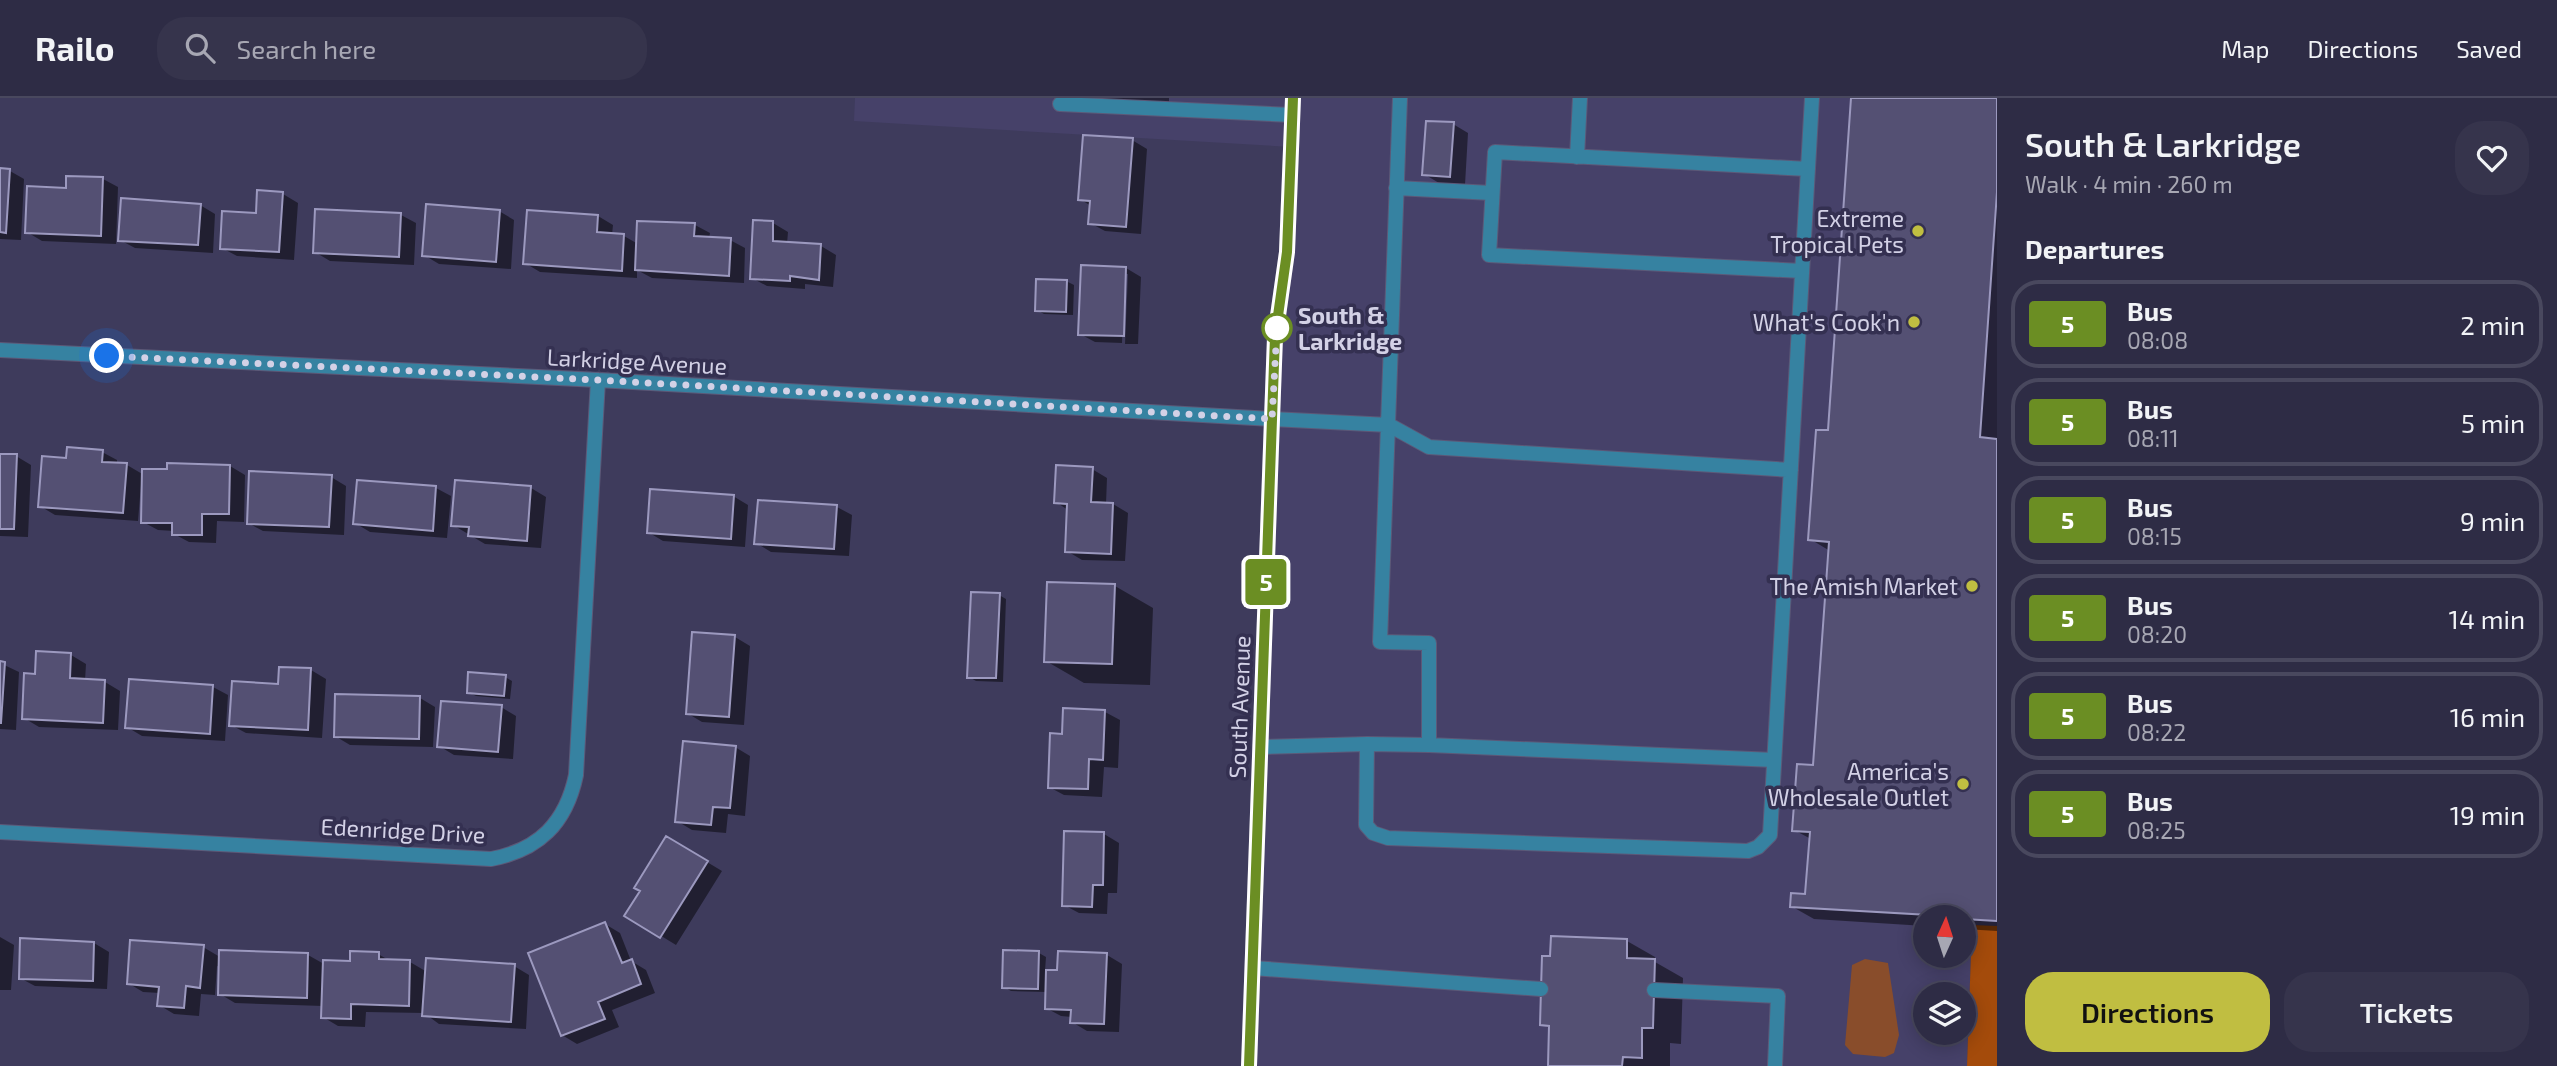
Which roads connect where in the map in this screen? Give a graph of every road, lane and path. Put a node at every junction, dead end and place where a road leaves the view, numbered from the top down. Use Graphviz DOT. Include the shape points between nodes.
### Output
graph roads {
  1 [pos="1293,98"];
  2 [pos="1400,98"];
  3 [pos="1580,98"];
  4 [pos="1812,98"];
  5 [pos="1060,104"];
  6 [pos="1292,116"];
  7 [pos="1577,157"];
  8 [pos="1808,169"];
  9 [pos="1396,188"];
  10 [pos="1492,193"];
  11 [pos="1802,271"];
  12 [pos="0,350"];
  13 [pos="598,380"];
  14 [pos="1272,419"];
  15 [pos="1389,425"];
  16 [pos="1791,470"];
  17 [pos="1367,744"];
  18 [pos="1429,745"];
  19 [pos="1261,747"];
  20 [pos="1774,760"];
  21 [pos="0,832"];
  22 [pos="1253,968"];
  23 [pos="1541,989"];
  24 [pos="1654,990"];
  25 [pos="1249,1066"];
  26 [pos="1775,1066"];
  1 -- 6 [label="main road, South Avenue"];
  2 -- 9 [label="street"];
  3 -- 7 [label="street"];
  4 -- 8 [label="street"];
  5 -- 6 [label="street"];
  6 -- 14 [label="main road, South Avenue" via="1287,252 1275,337"];
  7 -- 8 [label="street"];
  7 -- 10 [label="street" via="1494,152"];
  8 -- 11 [label="street"];
  9 -- 10 [label="street"];
  9 -- 15 [label="street"];
  10 -- 11 [label="street" via="1489,255"];
  11 -- 16 [label="street"];
  12 -- 13 [label="street, Larkridge Avenue"];
  13 -- 14 [label="street, Larkridge Avenue"];
  13 -- 21 [label="street, Edenridge Drive" via="576,775 561,817 542,838 513,855 491,859"];
  14 -- 15 [label="street, Larkridge Avenue"];
  14 -- 19 [label="main road, South Avenue"];
  15 -- 16 [label="street" via="1429,447"];
  15 -- 18 [label="street" via="1380,642 1429,642"];
  16 -- 20 [label="street"];
  17 -- 18 [label="street"];
  17 -- 19 [label="street"];
  17 -- 20 [label="street" via="1366,825 1388,838 1748,851 1770,835"];
  18 -- 20 [label="street"];
  19 -- 22 [label="main road, South Avenue"];
  22 -- 23 [label="street"];
  22 -- 25 [label="main road, South Avenue"];
  24 -- 26 [label="street" via="1778,996"];
}
